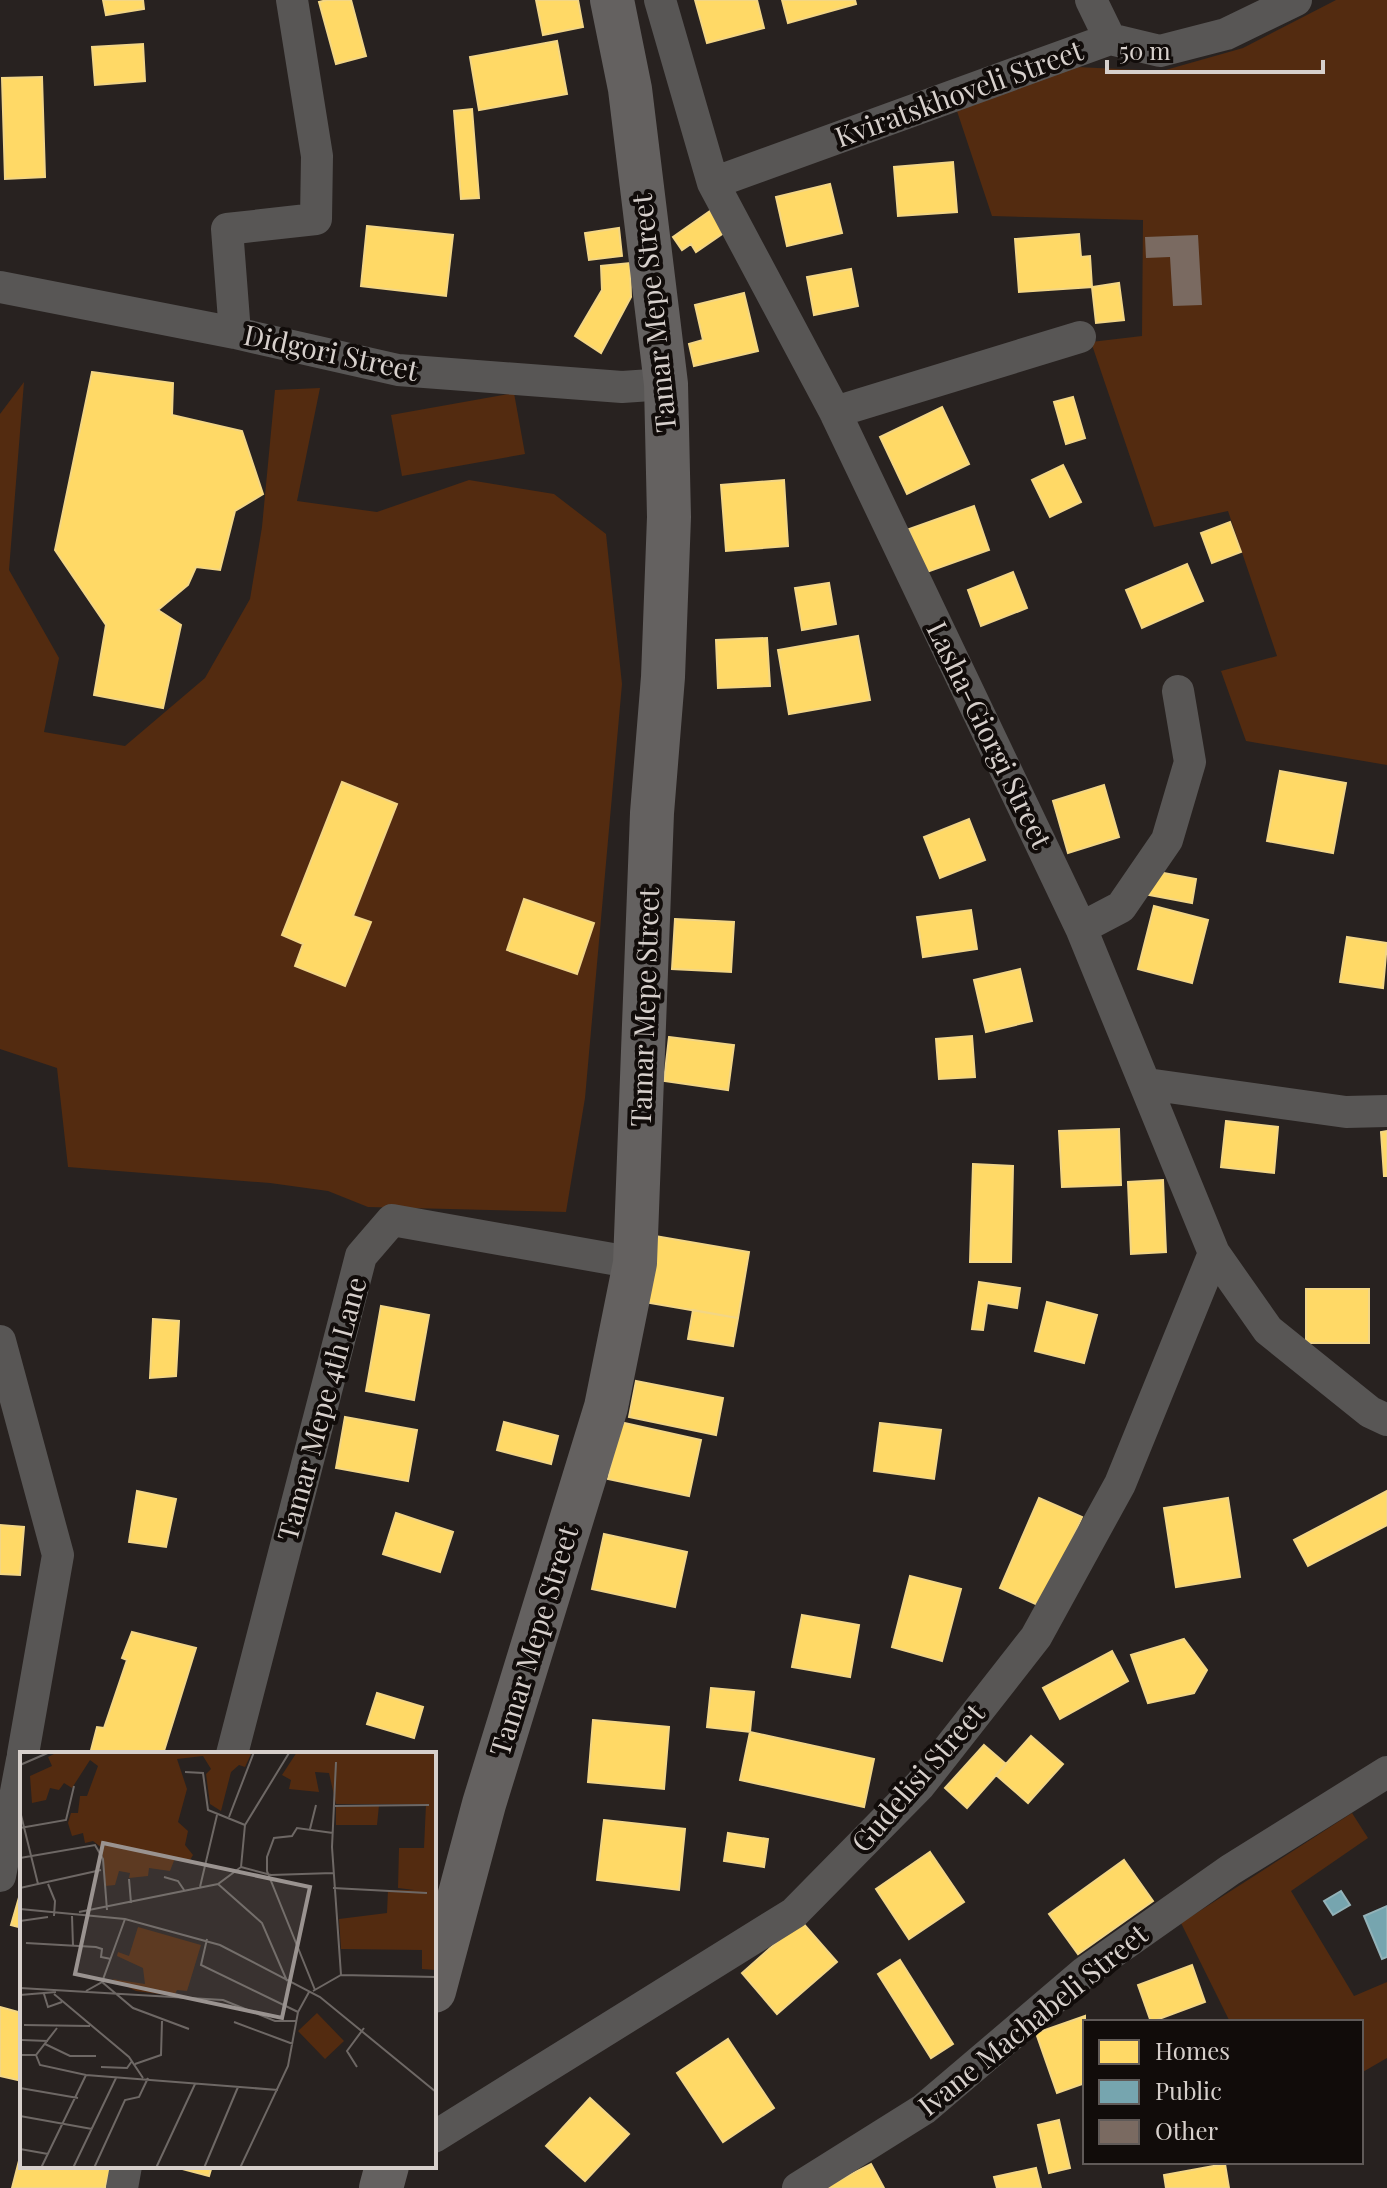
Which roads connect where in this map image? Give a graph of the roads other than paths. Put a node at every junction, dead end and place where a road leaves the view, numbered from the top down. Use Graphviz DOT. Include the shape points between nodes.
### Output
graph roads {
  1 [pos="292,0"];
  2 [pos="612,0"];
  3 [pos="660,0"];
  4 [pos="1091,0"];
  5 [pos="1296,0"];
  6 [pos="1110,39"];
  7 [pos="713,183"];
  8 [pos="0,287"];
  9 [pos="235,333"];
  10 [pos="1080,337"];
  11 [pos="666,384"];
  12 [pos="835,412"];
  13 [pos="1178,691"];
  14 [pos="1081,928"];
  15 [pos="1147,1084"];
  16 [pos="1387,1111"];
  17 [pos="1214,1253"];
  18 [pos="635,1263"];
  19 [pos="0,1341"];
  20 [pos="1387,1420"];
  21 [pos="23,1752"];
  22 [pos="233,1752"];
  23 [pos="20,1771"];
  24 [pos="1387,1772"];
  25 [pos="0,1876"];
  26 [pos="436,1984"];
  27 [pos="436,2136"];
  28 [pos="126,2168"];
  29 [pos="386,2168"];
  30 [pos="122,2188"];
  31 [pos="381,2188"];
  32 [pos="798,2188"];
  1 -- 9 [label="street" via="317,156 316,219 227,229"];
  2 -- 11 [label="street, Tamar Mepe Street" via="630,89"];
  3 -- 7 [label="street, Lasha-Giorgi Street"];
  4 -- 6 [label="street"];
  5 -- 6 [label="street, Kviratskhoveli Street" via="1226,34 1160,51"];
  6 -- 7 [label="street, Kviratskhoveli Street"];
  7 -- 12 [label="street, Lasha-Giorgi Street"];
  8 -- 9 [label="street, Didgori Street"];
  9 -- 11 [label="street, Didgori Street" via="398,370 606,386"];
  10 -- 12 [label="street"];
  11 -- 18 [label="street, Tamar Mepe Street" via="669,517"];
  12 -- 14 [label="street, Lasha-Giorgi Street"];
  13 -- 14 [label="street" via="1190,762 1167,840 1121,907"];
  14 -- 15 [label="street, Lasha-Giorgi Street"];
  15 -- 16 [label="street" via="1346,1112"];
  15 -- 17 [label="street, Lasha-Giorgi Street"];
  17 -- 20 [label="street, Lasha-Giorgi Street" via="1268,1330"];
  17 -- 27 [label="street, Gudelisi Street" via="1120,1484 1036,1637 920,1785 794,1913"];
  18 -- 22 [label="street, Tamar Mepe 4th Lane" via="392,1220 361,1256"];
  18 -- 26 [label="street, Tamar Mepe Street" via="606,1407 484,1804"];
  19 -- 21 [label="street" via="58,1555"];
  23 -- 25 [label="street"];
  24 -- 32 [label="street, Ivane Machabeli Street" via="1230,1870 1085,1972 924,2109"];
  28 -- 30 [label="street"];
  29 -- 31 [label="street"];
}
